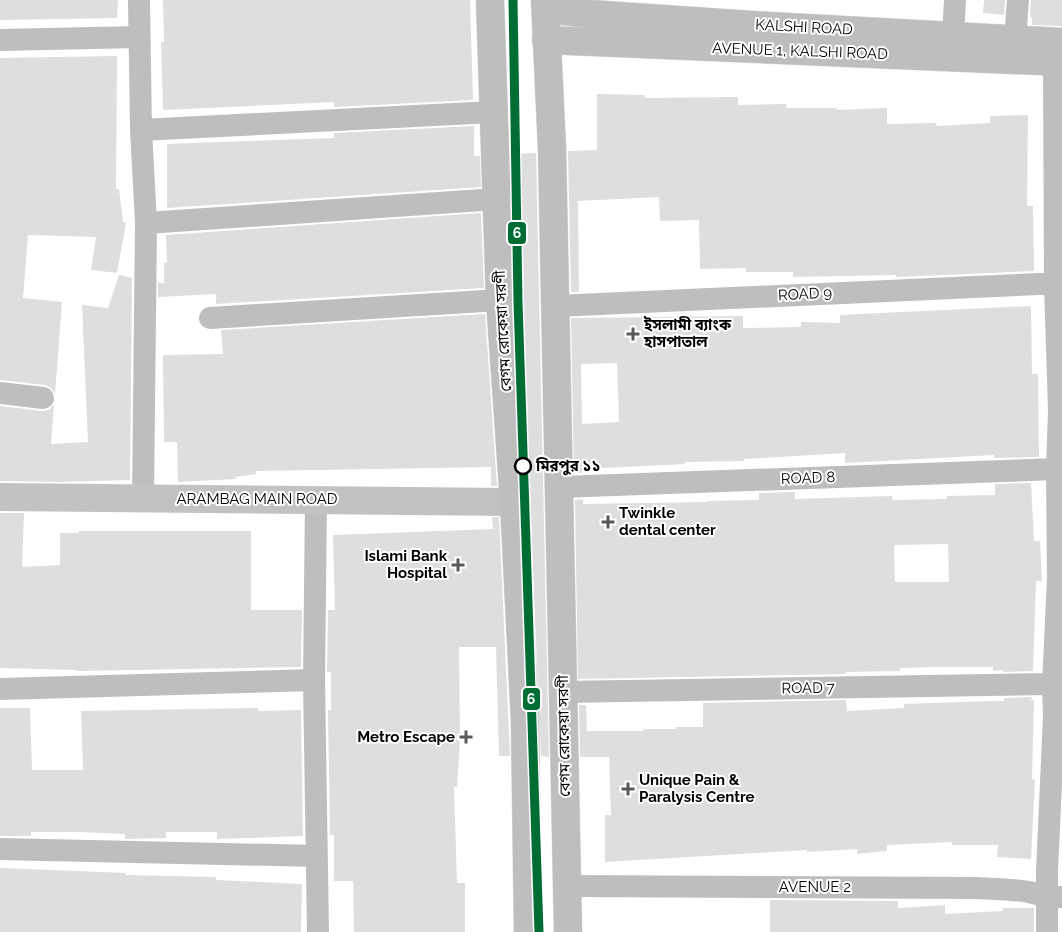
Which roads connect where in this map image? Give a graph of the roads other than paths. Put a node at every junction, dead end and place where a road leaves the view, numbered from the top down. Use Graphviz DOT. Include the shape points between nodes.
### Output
graph roads {
  1 [pos="139,0"];
  2 [pos="490,0"];
  3 [pos="955,0"];
  4 [pos="1018,0"];
  5 [pos="546,5"];
  6 [pos="953,36"];
  7 [pos="139,37"];
  8 [pos="0,40"];
  9 [pos="546,40"];
  10 [pos="1015,40"];
  11 [pos="1059,55"];
  12 [pos="493,112"];
  13 [pos="141,130"];
  14 [pos="497,199"];
  15 [pos="146,223"];
  16 [pos="1059,283"];
  17 [pos="500,300"];
  18 [pos="556,306"];
  19 [pos="210,318"];
  20 [pos="0,393"];
  21 [pos="43,398"];
  22 [pos="1060,412"];
  23 [pos="1057,469"];
  24 [pos="560,487"];
  25 [pos="0,497"];
  26 [pos="143,498"];
  27 [pos="316,499"];
  28 [pos="514,502"];
  29 [pos="1060,579"];
  30 [pos="314,680"];
  31 [pos="1053,684"];
  32 [pos="0,688"];
  33 [pos="563,692"];
  34 [pos="1058,716"];
  35 [pos="0,848"];
  36 [pos="318,856"];
  37 [pos="1054,871"];
  38 [pos="567,886"];
  39 [pos="1054,898"];
  40 [pos="318,932"];
  41 [pos="528,932"];
  42 [pos="568,932"];
  43 [pos="1047,932"];
  1 -- 7 [label="street"];
  2 -- 12 [label="main road, বেগম রোকেয়া সরণী"];
  3 -- 6 [label="street"];
  4 -- 10 [label="street"];
  5 -- 6 [label="main road, KALSHI ROAD" via="590,14"];
  5 -- 9 [label="main road, বেগম রোকেয়া সরণী"];
  6 -- 10 [label="main road, KALSHI ROAD"];
  7 -- 8 [label="street"];
  7 -- 13 [label="street"];
  9 -- 11 [label="main road, AVENUE 1, KALSHI ROAD"];
  9 -- 18 [label="main road, বেগম রোকেয়া সরণী"];
  10 -- 11 [label="main road, KALSHI ROAD"];
  11 -- 16 [label="street"];
  12 -- 13 [label="street"];
  12 -- 14 [label="main road, বেগম রোকেয়া সরণী"];
  13 -- 15 [label="street"];
  14 -- 15 [label="street"];
  14 -- 17 [label="main road, বেগম রোকেয়া সরণী"];
  15 -- 26 [label="street"];
  16 -- 18 [label="street, ROAD 9"];
  16 -- 22 [label="street"];
  17 -- 19 [label="street"];
  17 -- 28 [label="main road, বেগম রোকেয়া সরণী"];
  18 -- 24 [label="main road, বেগম রোকেয়া সরণী"];
  20 -- 21 [label="street"];
  22 -- 23 [label="street"];
  23 -- 24 [label="street, ROAD 8"];
  23 -- 29 [label="street"];
  24 -- 33 [label="main road, বেগম রোকেয়া সরণী"];
  25 -- 26 [label="street, ARAMBAG MAIN ROAD"];
  26 -- 27 [label="street, ARAMBAG MAIN ROAD"];
  27 -- 28 [label="street, ARAMBAG MAIN ROAD"];
  27 -- 30 [label="street"];
  28 -- 41 [label="main road, বেগম রোকেয়া সরণী" via="525,722"];
  29 -- 31 [label="street"];
  30 -- 32 [label="street"];
  30 -- 36 [label="street"];
  31 -- 33 [label="street, ROAD 7"];
  31 -- 34 [label="street"];
  33 -- 38 [label="main road, বেগম রোকেয়া সরণী"];
  34 -- 37 [label="street"];
  35 -- 36 [label="street"];
  36 -- 40 [label="street"];
  37 -- 39 [label="street"];
  38 -- 39 [label="street, AVENUE 2" via="977,888"];
  38 -- 42 [label="main road, বেগম রোকেয়া সরণী"];
  39 -- 43 [label="street"];
}
